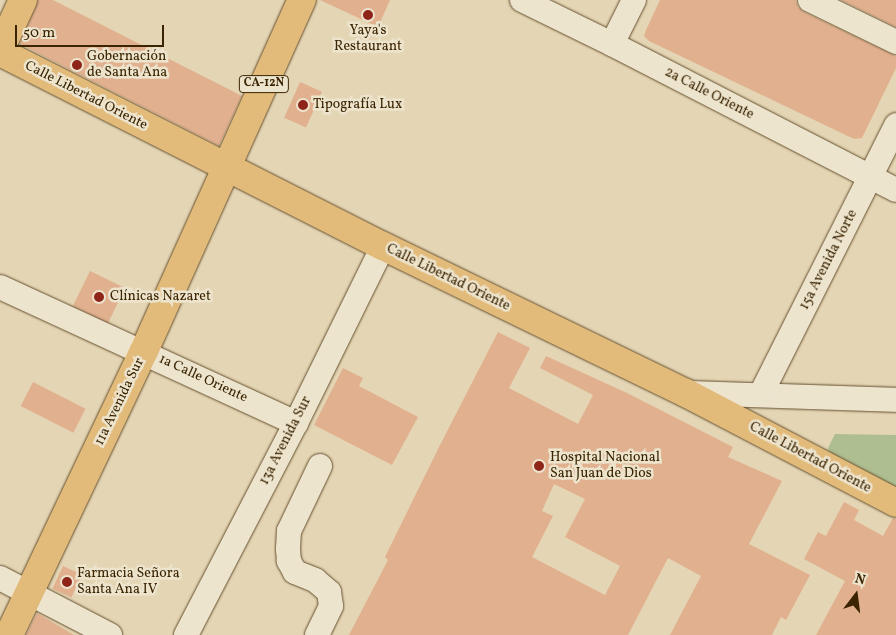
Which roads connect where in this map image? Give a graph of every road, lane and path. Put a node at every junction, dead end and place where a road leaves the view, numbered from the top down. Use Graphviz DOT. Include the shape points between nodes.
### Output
graph roads {
  1 [pos="24,0"];
  2 [pos="302,0"];
  3 [pos="522,0"];
  4 [pos="634,0"];
  5 [pos="810,0"];
  6 [pos="896,42"];
  7 [pos="612,44"];
  8 [pos="0,51"];
  9 [pos="896,125"];
  10 [pos="226,168"];
  11 [pos="871,178"];
  12 [pos="896,190"];
  13 [pos="383,246"];
  14 [pos="0,286"];
  15 [pos="144,351"];
  16 [pos="686,393"];
  17 [pos="761,394"];
  18 [pos="896,400"];
  19 [pos="296,423"];
  20 [pos="320,466"];
  21 [pos="896,503"];
  22 [pos="0,578"];
  23 [pos="29,593"];
  24 [pos="9,635"];
  25 [pos="110,635"];
  26 [pos="186,635"];
  27 [pos="317,635"];
  1 -- 8 [label="main road"];
  2 -- 10 [label="main road, CA-12N"];
  3 -- 7 [label="street, 2a Calle Oriente"];
  4 -- 7 [label="street"];
  5 -- 6 [label="street"];
  7 -- 11 [label="street, 2a Calle Oriente"];
  8 -- 10 [label="main road, Calle Libertad Oriente"];
  9 -- 11 [label="street, 15a Avenida Norte"];
  10 -- 13 [label="main road, Calle Libertad Oriente"];
  10 -- 15 [label="main road, 11a Avenida Sur"];
  11 -- 12 [label="street, 2a Calle Oriente"];
  11 -- 17 [label="street, 15a Avenida Norte"];
  13 -- 16 [label="main road, Calle Libertad Oriente"];
  13 -- 19 [label="street, 13a Avenida Sur"];
  14 -- 15 [label="street, 1a Calle Oriente"];
  15 -- 19 [label="street, 1a Calle Oriente"];
  15 -- 23 [label="main road, 11a Avenida Sur"];
  16 -- 17 [label="street"];
  16 -- 21 [label="main road, Calle Libertad Oriente"];
  17 -- 18 [label="street"];
  19 -- 26 [label="street, 13a Avenida Sur"];
  20 -- 27 [label="street" via="289,531 288,549 289,561 295,572 314,580 329,592 331,606"];
  22 -- 23 [label="street"];
  23 -- 24 [label="main road, 11a Avenida Sur"];
  23 -- 25 [label="street"];
}
